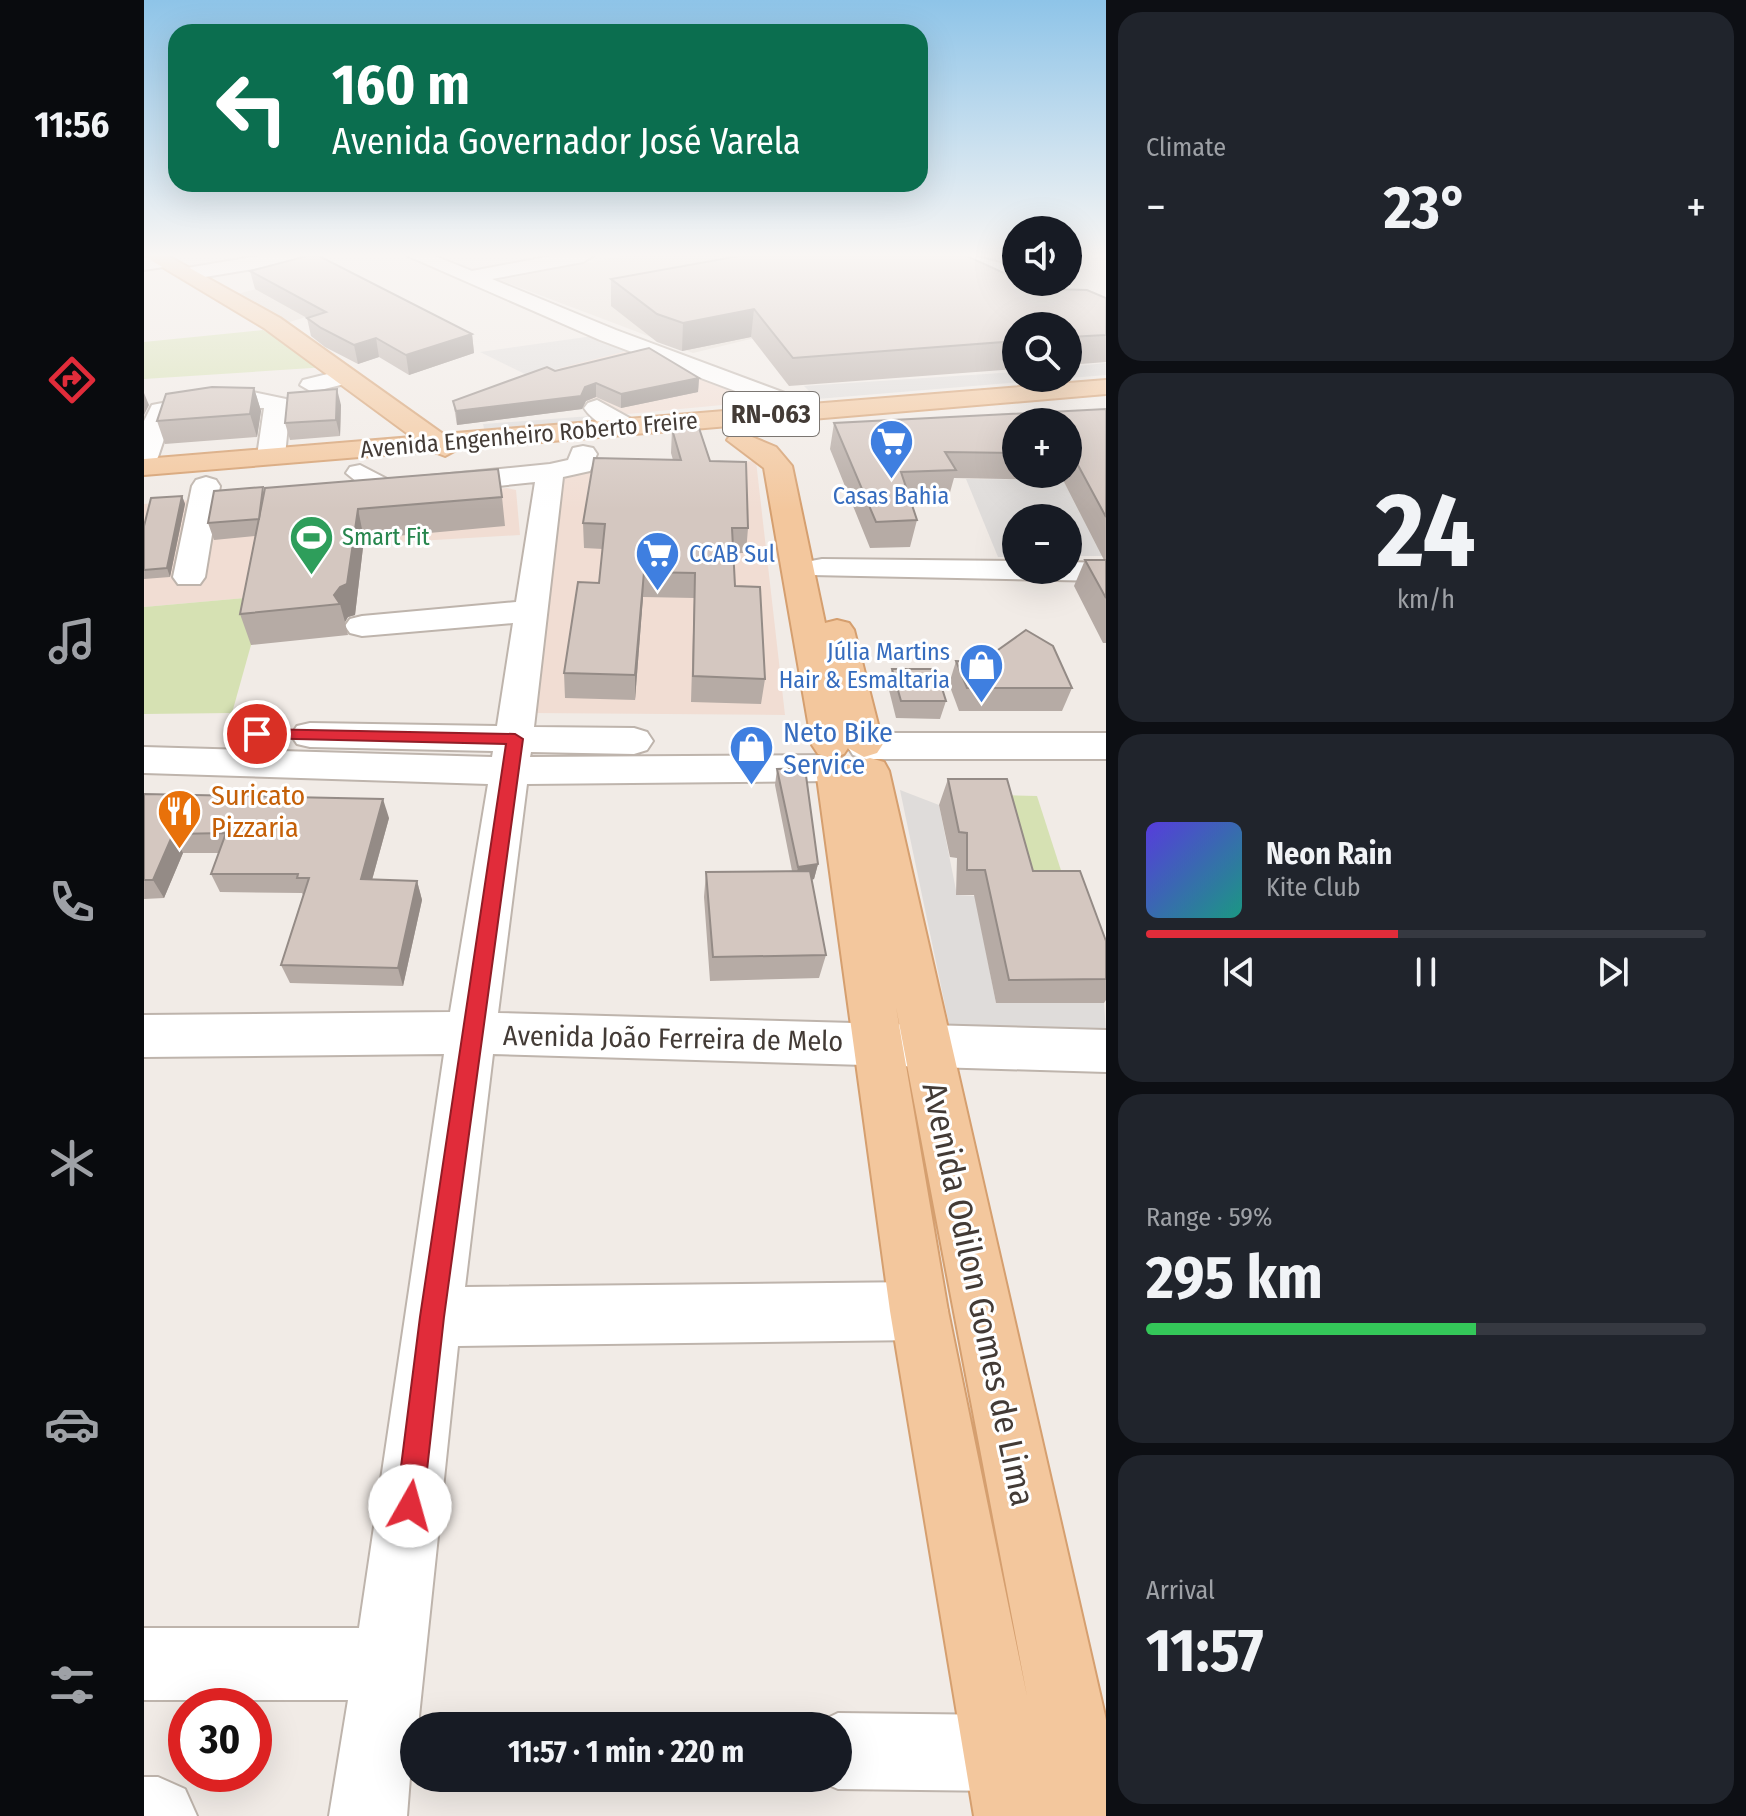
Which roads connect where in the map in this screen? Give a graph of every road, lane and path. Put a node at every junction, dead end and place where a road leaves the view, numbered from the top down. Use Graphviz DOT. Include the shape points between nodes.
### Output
graph roads {
  1 [pos="296,341"];
  2 [pos="628,341"];
  3 [pos="660,354"];
  4 [pos="312,385"];
  5 [pos="356,385"];
  6 [pos="1106,387"];
  7 [pos="597,408"];
  8 [pos="1099,410"];
  9 [pos="806,423"];
  10 [pos="626,427"];
  11 [pos="736,429"];
  12 [pos="436,443"];
  13 [pos="583,454"];
  14 [pos="271,456"];
  15 [pos="144,457"];
  16 [pos="357,461"];
  17 [pos="477,462"];
  18 [pos="144,467"];
  19 [pos="534,482"];
  20 [pos="206,486"];
  21 [pos="144,491"];
  22 [pos="822,568"];
  23 [pos="1106,572"];
  24 [pos="189,577"];
  25 [pos="532,611"];
  26 [pos="362,626"];
  27 [pos="144,732"];
  28 [pos="1106,746"];
  29 [pos="513,755"];
  30 [pos="850,757"];
  31 [pos="144,760"];
  32 [pos="1106,772"];
  33 [pos="472,1033"];
  34 [pos="144,1036"];
  35 [pos="902,1044"];
  36 [pos="1106,1051"];
  37 [pos="919,1311"];
  38 [pos="432,1317"];
  39 [pos="144,1664"];
  40 [pos="391,1664"];
  41 [pos="397,1744"];
  42 [pos="852,1754"];
  43 [pos="1007,1784"];
  44 [pos="144,1816"];
  45 [pos="158,1816"];
  46 [pos="368,1816"];
  47 [pos="1089,1816"];
  1 -- 5 [label="main road"];
  2 -- 3 [label="street"];
  3 -- 9 [label="street"];
  3 -- 11 [label="street" via="654,364 718,402"];
  4 -- 5 [label="street"];
  5 -- 12 [label="main road"];
  5 -- 16 [label="main road"];
  6 -- 9 [label="main road, Avenida Engenheiro Roberto Freire / RN-063"];
  7 -- 10 [label="street"];
  8 -- 9 [label="main road, Avenida Engenheiro Roberto Freire / RN-063"];
  9 -- 11 [label="main road, Avenida Engenheiro Roberto Freire / RN-063"];
  9 -- 22 [label="main road, Avenida Odilon Gomes de Lima" via="799,473"];
  10 -- 11 [label="main road, Avenida Engenheiro Roberto Freire / RN-063"];
  10 -- 12 [label="main road, Avenida Engenheiro Roberto Freire / RN-063"];
  11 -- 13 [label="main road, Avenida Engenheiro Roberto Freire / RN-063"];
  11 -- 30 [label="main road, Avenida Odilon Gomes de Lima" via="778,466"];
  12 -- 16 [label="main road, Avenida Engenheiro Roberto Freire / RN-063"];
  12 -- 17 [label="main road"];
  13 -- 17 [label="main road, Avenida Engenheiro Roberto Freire / RN-063"];
  13 -- 19 [label="street" via="580,465"];
  14 -- 15 [label="street" via="277,404 261,400 161,410"];
  14 -- 16 [label="main road, Avenida Engenheiro Roberto Freire / RN-063"];
  14 -- 18 [label="main road, Avenida Engenheiro Roberto Freire / RN-063"];
  16 -- 17 [label="main road, Avenida Engenheiro Roberto Freire / RN-063"];
  16 -- 19 [label="street" via="383,489"];
  16 -- 20 [label="main road, Avenida Engenheiro Roberto Freire / RN-063"];
  19 -- 25 [label="street"];
  20 -- 21 [label="main road, Avenida Engenheiro Roberto Freire / RN-063"];
  20 -- 24 [label="street"];
  22 -- 23 [label="street"];
  22 -- 30 [label="main road, Avenida Odilon Gomes de Lima"];
  25 -- 26 [label="street"];
  25 -- 29 [label="street"];
  27 -- 29 [label="street"];
  28 -- 30 [label="street"];
  29 -- 30 [label="street"];
  29 -- 31 [label="street"];
  29 -- 33 [label="street"];
  30 -- 32 [label="street"];
  30 -- 35 [label="main road, Avenida Odilon Gomes de Lima"];
  33 -- 34 [label="street, Avenida João Ferreira de Melo"];
  33 -- 35 [label="street, Avenida João Ferreira de Melo"];
  33 -- 38 [label="street"];
  35 -- 36 [label="street, Avenida João Ferreira de Melo"];
  35 -- 37 [label="main road, Avenida Odilon Gomes de Lima"];
  35 -- 47 [label="main road, Avenida Odilon Gomes de Lima"];
  37 -- 38 [label="street"];
  37 -- 43 [label="main road, Avenida Odilon Gomes de Lima"];
  38 -- 40 [label="street"];
  39 -- 40 [label="street"];
  40 -- 41 [label="street"];
  41 -- 46 [label="street"];
  42 -- 43 [label="street"];
  44 -- 45 [label="street"];
}
